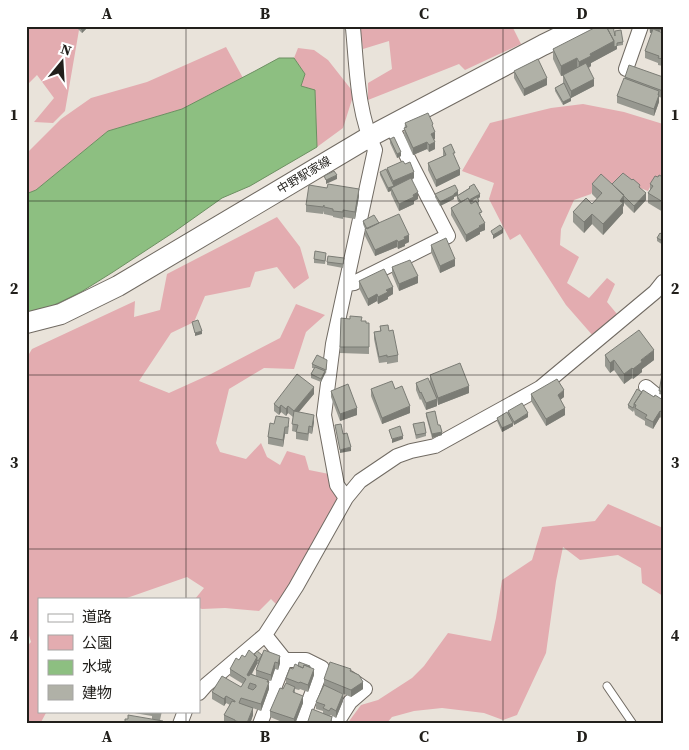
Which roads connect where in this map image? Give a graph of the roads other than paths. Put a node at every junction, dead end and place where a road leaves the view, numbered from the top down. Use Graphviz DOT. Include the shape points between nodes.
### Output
graph roads {
  1 [pos="352,26"];
  2 [pos="582,26"];
  3 [pos="641,26"];
  4 [pos="626,69"];
  5 [pos="391,125"];
  6 [pos="369,137"];
  7 [pos="663,282"];
  8 [pos="347,284"];
  9 [pos="26,323"];
  10 [pos="646,387"];
  11 [pos="663,401"];
  12 [pos="346,498"];
  13 [pos="265,634"];
  14 [pos="285,660"];
  15 [pos="322,668"];
  16 [pos="607,686"];
  17 [pos="200,692"];
  18 [pos="185,712"];
  19 [pos="180,724"];
  20 [pos="260,724"];
  21 [pos="300,724"];
  22 [pos="336,724"];
  23 [pos="632,724"];
  1 -- 6 [label="street" via="359,97"];
  2 -- 5 [label="main road, 中野駅家線"];
  3 -- 4 [label="street"];
  5 -- 6 [label="main road, 中野駅家線"];
  5 -- 8 [label="street" via="448,236 354,284"];
  6 -- 8 [label="street" via="375,150"];
  6 -- 9 [label="main road, 中野駅家線" via="118,286 61,314"];
  7 -- 12 [label="street" via="540,388 434,446 397,456 360,481"];
  8 -- 12 [label="street" via="333,344 324,415 337,485"];
  10 -- 11 [label="street"];
  12 -- 13 [label="street" via="296,587"];
  13 -- 14 [label="street"];
  13 -- 17 [label="street"];
  14 -- 15 [label="street" via="306,660"];
  14 -- 20 [label="street"];
  15 -- 21 [label="street"];
  15 -- 22 [label="street" via="330,665 365,689 350,702"];
  16 -- 23 [label="lane"];
  18 -- 19 [label="street"];
}
